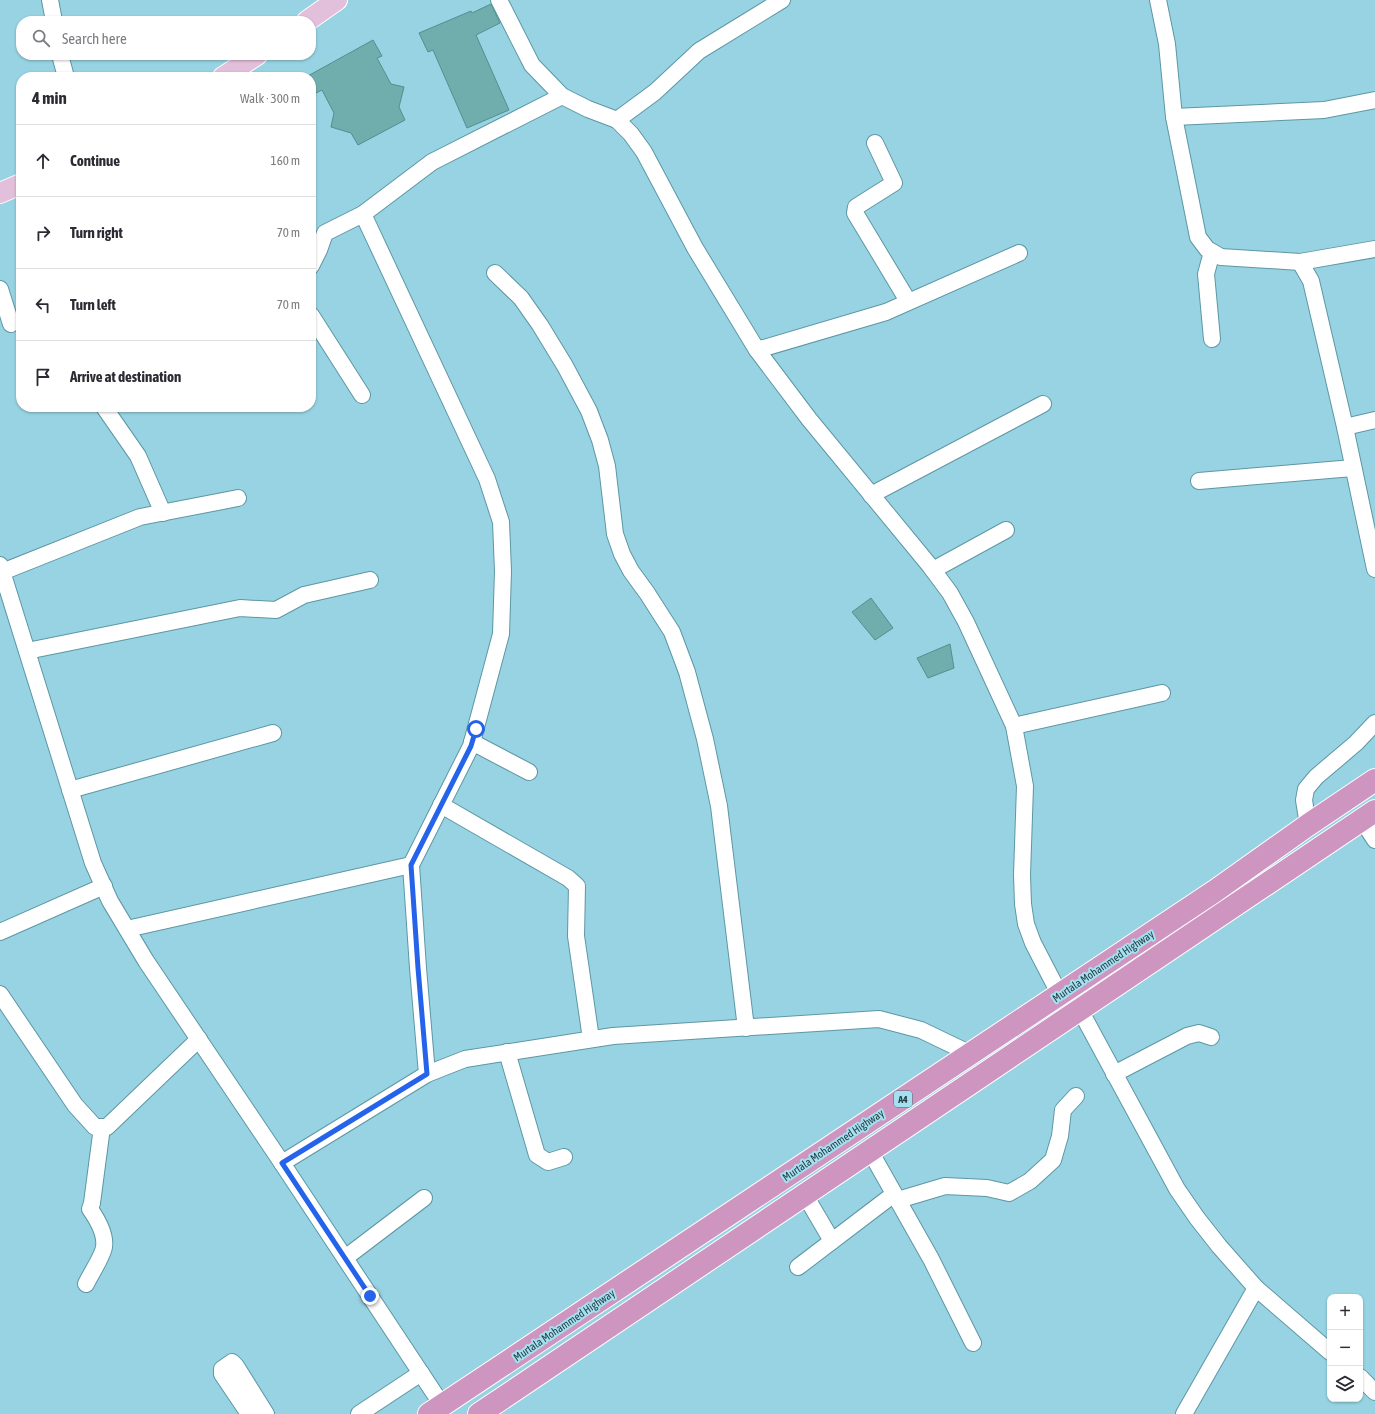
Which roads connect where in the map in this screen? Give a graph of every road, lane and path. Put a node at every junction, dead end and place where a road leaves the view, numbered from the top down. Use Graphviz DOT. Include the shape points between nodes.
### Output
graph roads {
  1 [pos="50,0"];
  2 [pos="337,0"];
  3 [pos="499,0"];
  4 [pos="782,0"];
  5 [pos="1158,0"];
  6 [pos="53,16"];
  7 [pos="314,16"];
  8 [pos="61,60"];
  9 [pos="249,60"];
  10 [pos="65,72"];
  11 [pos="231,72"];
  12 [pos="562,96"];
  13 [pos="1375,100"];
  14 [pos="1174,117"];
  15 [pos="617,120"];
  16 [pos="875,143"];
  17 [pos="16,186"];
  18 [pos="0,193"];
  19 [pos="363,214"];
  20 [pos="1375,249"];
  21 [pos="1212,252"];
  22 [pos="1019,253"];
  23 [pos="316,256"];
  24 [pos="1300,262"];
  25 [pos="495,273"];
  26 [pos="0,289"];
  27 [pos="908,301"];
  28 [pos="316,323"];
  29 [pos="11,328"];
  30 [pos="1212,339"];
  31 [pos="757,350"];
  32 [pos="362,395"];
  33 [pos="1043,404"];
  34 [pos="107,412"];
  35 [pos="1375,420"];
  36 [pos="1345,427"];
  37 [pos="1353,468"];
  38 [pos="1200,481"];
  39 [pos="871,495"];
  40 [pos="238,498"];
  41 [pos="163,513"];
  42 [pos="1006,530"];
  43 [pos="1,568"];
  44 [pos="1375,569"];
  45 [pos="933,570"];
  46 [pos="370,580"];
  47 [pos="27,651"];
  48 [pos="1162,693"];
  49 [pos="1375,723"];
  50 [pos="1014,726"];
  51 [pos="273,733"];
  52 [pos="472,742"];
  53 [pos="529,772"];
  54 [pos="1375,780"];
  55 [pos="70,790"];
  56 [pos="441,805"];
  57 [pos="1368,815"];
  58 [pos="1308,825"];
  59 [pos="1375,840"];
  60 [pos="411,865"];
  61 [pos="104,886"];
  62 [pos="127,929"];
  63 [pos="0,932"];
  64 [pos="0,994"];
  65 [pos="1060,995"];
  66 [pos="1080,1010"];
  67 [pos="746,1028"];
  68 [pos="1210,1037"];
  69 [pos="199,1039"];
  70 [pos="591,1039"];
  71 [pos="507,1052"];
  72 [pos="972,1054"];
  73 [pos="427,1074"];
  74 [pos="1114,1074"];
  75 [pos="1076,1096"];
  76 [pos="102,1127"];
  77 [pos="870,1151"];
  78 [pos="564,1157"];
  79 [pos="282,1163"];
  80 [pos="805,1195"];
  81 [pos="896,1197"];
  82 [pos="424,1198"];
  83 [pos="832,1240"];
  84 [pos="345,1258"];
  85 [pos="798,1267"];
  86 [pos="86,1284"];
  87 [pos="1256,1288"];
  88 [pos="973,1343"];
  89 [pos="1327,1349"];
  90 [pos="421,1373"];
  91 [pos="1363,1380"];
  92 [pos="1375,1392"];
  93 [pos="436,1410"];
  94 [pos="489,1411"];
  95 [pos="249,1414"];
  96 [pos="266,1414"];
  97 [pos="359,1414"];
  98 [pos="1184,1414"];
  1 -- 6 [label="street"];
  2 -- 7 [label="main road"];
  3 -- 12 [label="street" via="532,65"];
  4 -- 15 [label="street" via="699,51 655,92"];
  5 -- 14 [label="street" via="1167,44"];
  8 -- 10 [label="street"];
  9 -- 11 [label="main road"];
  12 -- 15 [label="street"];
  12 -- 19 [label="street" via="432,162"];
  13 -- 14 [label="street" via="1324,110"];
  14 -- 21 [label="street" via="1198,237"];
  15 -- 31 [label="street" via="644,152 695,248"];
  16 -- 27 [label="street" via="894,183 856,206 855,213"];
  17 -- 18 [label="main road"];
  19 -- 23 [label="street" via="325,233"];
  19 -- 52 [label="street" via="487,479 501,522 501,634"];
  20 -- 24 [label="street"];
  21 -- 24 [label="street" via="1221,257"];
  21 -- 30 [label="street" via="1206,274"];
  22 -- 27 [label="street"];
  24 -- 36 [label="street" via="1311,281"];
  25 -- 67 [label="street" via="521,298 540,325 589,412 607,466 615,534 622,554 672,632 687,672 705,739 718,806"];
  26 -- 29 [label="street"];
  27 -- 31 [label="street" via="886,312"];
  28 -- 32 [label="street"];
  31 -- 39 [label="street"];
  33 -- 39 [label="street"];
  34 -- 41 [label="street" via="138,456"];
  35 -- 36 [label="street"];
  36 -- 37 [label="street"];
  37 -- 38 [label="street"];
  37 -- 44 [label="street"];
  39 -- 45 [label="street"];
  40 -- 41 [label="street"];
  41 -- 43 [label="street" via="140,517"];
  42 -- 45 [label="street"];
  43 -- 47 [label="street"];
  45 -- 50 [label="street" via="950,593 966,622"];
  46 -- 47 [label="street" via="304,595 276,610 240,608"];
  47 -- 55 [label="street"];
  48 -- 50 [label="street"];
  49 -- 58 [label="street" via="1306,789 1304,800"];
  50 -- 65 [label="street" via="1025,786 1022,876 1026,924"];
  51 -- 55 [label="street"];
  52 -- 53 [label="street"];
  52 -- 56 [label="street"];
  54 -- 58 [label="highway, Murtala Mohammed Highway / A4"];
  55 -- 61 [label="street" via="93,863"];
  56 -- 60 [label="street"];
  56 -- 70 [label="street" via="568,878 577,886 576,936"];
  57 -- 59 [label="street"];
  57 -- 66 [label="highway, A4"];
  58 -- 65 [label="highway, Murtala Mohammed Highway / A4"];
  60 -- 62 [label="street"];
  60 -- 73 [label="street"];
  61 -- 62 [label="street"];
  61 -- 63 [label="street"];
  62 -- 69 [label="street"];
  64 -- 76 [label="street" via="75,1105 95,1127"];
  65 -- 72 [label="highway, Murtala Mohammed Highway / A4"];
  66 -- 74 [label="street"];
  66 -- 77 [label="highway, A4"];
  67 -- 70 [label="street"];
  67 -- 72 [label="street" via="879,1019 921,1030"];
  68 -- 74 [label="street" via="1199,1033 1187,1036"];
  69 -- 76 [label="street" via="107,1127"];
  69 -- 79 [label="street"];
  70 -- 71 [label="street"];
  71 -- 73 [label="street" via="465,1059"];
  71 -- 78 [label="street" via="537,1155 548,1162"];
  72 -- 93 [label="highway, Murtala Mohammed Highway / A4"];
  73 -- 79 [label="street"];
  74 -- 87 [label="street" via="1177,1189 1219,1246"];
  75 -- 81 [label="street" via="1063,1110 1060,1136 1053,1160 1030,1181 1009,1193 987,1188 945,1186"];
  76 -- 86 [label="street" via="90,1209 104,1238 104,1248"];
  77 -- 80 [label="highway, A4"];
  77 -- 81 [label="street"];
  79 -- 84 [label="street"];
  80 -- 83 [label="street"];
  80 -- 94 [label="highway, A4"];
  81 -- 83 [label="street"];
  81 -- 88 [label="street" via="931,1259"];
  82 -- 84 [label="street"];
  83 -- 85 [label="street"];
  84 -- 90 [label="street"];
  87 -- 89 [label="street"];
  87 -- 98 [label="street"];
  90 -- 93 [label="street"];
  90 -- 97 [label="street"];
  91 -- 92 [label="street"];
  95 -- 96 [label="street" via="222,1374 222,1369 232,1362"];
}
